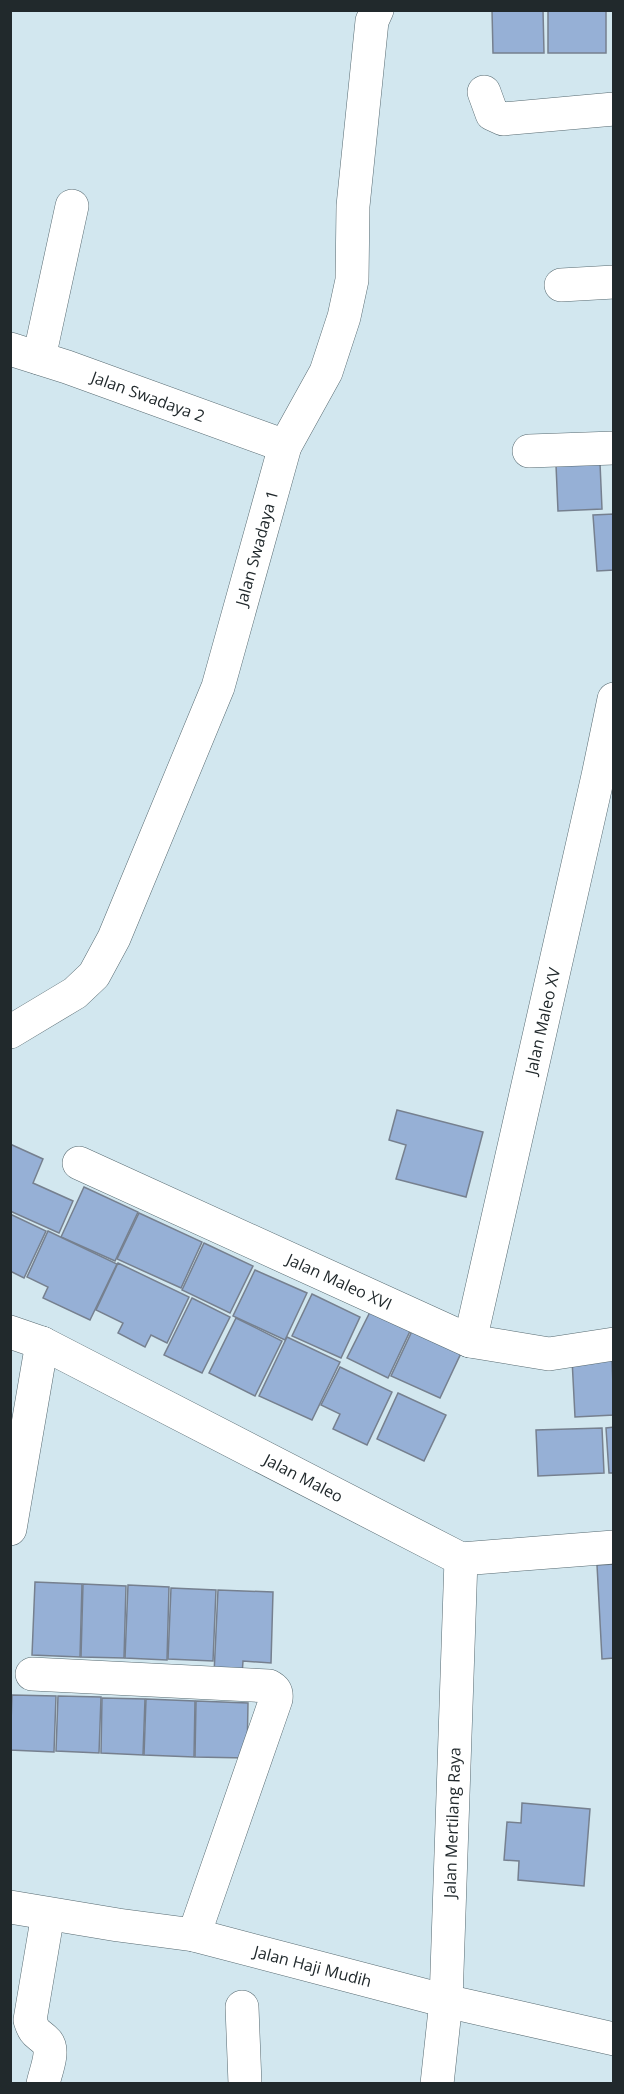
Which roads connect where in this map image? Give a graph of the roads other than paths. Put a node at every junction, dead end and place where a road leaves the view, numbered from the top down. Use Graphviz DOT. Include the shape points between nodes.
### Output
graph roads {
  1 [pos="376,10"];
  2 [pos="484,92"];
  3 [pos="614,109"];
  4 [pos="72,206"];
  5 [pos="614,282"];
  6 [pos="561,285"];
  7 [pos="25,354"];
  8 [pos="285,447"];
  9 [pos="614,448"];
  10 [pos="529,451"];
  11 [pos="614,699"];
  12 [pos="606,776"];
  13 [pos="10,1032"];
  14 [pos="79,1163"];
  15 [pos="10,1332"];
  16 [pos="470,1341"];
  17 [pos="42,1343"];
  18 [pos="614,1344"];
  19 [pos="10,1529"];
  20 [pos="614,1547"];
  21 [pos="461,1559"];
  22 [pos="32,1674"];
  23 [pos="10,1907"];
  24 [pos="48,1914"];
  25 [pos="194,1935"];
  26 [pos="446,2001"];
  27 [pos="242,2007"];
  28 [pos="614,2039"];
  29 [pos="43,2084"];
  30 [pos="245,2084"];
  31 [pos="437,2084"];
  1 -- 8 [label="street, Jalan Swadaya 1" via="353,206 352,280 326,372"];
  2 -- 3 [label="street" via="492,114 503,120"];
  4 -- 7 [label="street"];
  5 -- 6 [label="street"];
  7 -- 8 [label="street, Jalan Swadaya 2"];
  8 -- 13 [label="street, Jalan Swadaya 1" via="218,687 114,938 94,975 75,993"];
  9 -- 10 [label="street"];
  11 -- 12 [label="street, Jalan Maleo XV"];
  12 -- 16 [label="street, Jalan Maleo XV"];
  14 -- 16 [label="street, Jalan Maleo XVI"];
  15 -- 17 [label="street, Jalan Maleo"];
  16 -- 18 [label="street, Jalan Maleo XVI" via="549,1354"];
  17 -- 19 [label="street"];
  17 -- 21 [label="street, Jalan Maleo"];
  20 -- 21 [label="street"];
  21 -- 26 [label="street, Jalan Mertilang Raya"];
  22 -- 25 [label="street" via="274,1688 276,1699"];
  23 -- 24 [label="street, Jalan Haji Mudih"];
  24 -- 25 [label="street, Jalan Haji Mudih"];
  24 -- 29 [label="street" via="30,2020 33,2030 50,2049"];
  25 -- 26 [label="street, Jalan Haji Mudih"];
  26 -- 28 [label="street, Jalan Haji Mudih"];
  26 -- 31 [label="street, Jalan Mertilang Raya"];
  27 -- 30 [label="street"];
}
